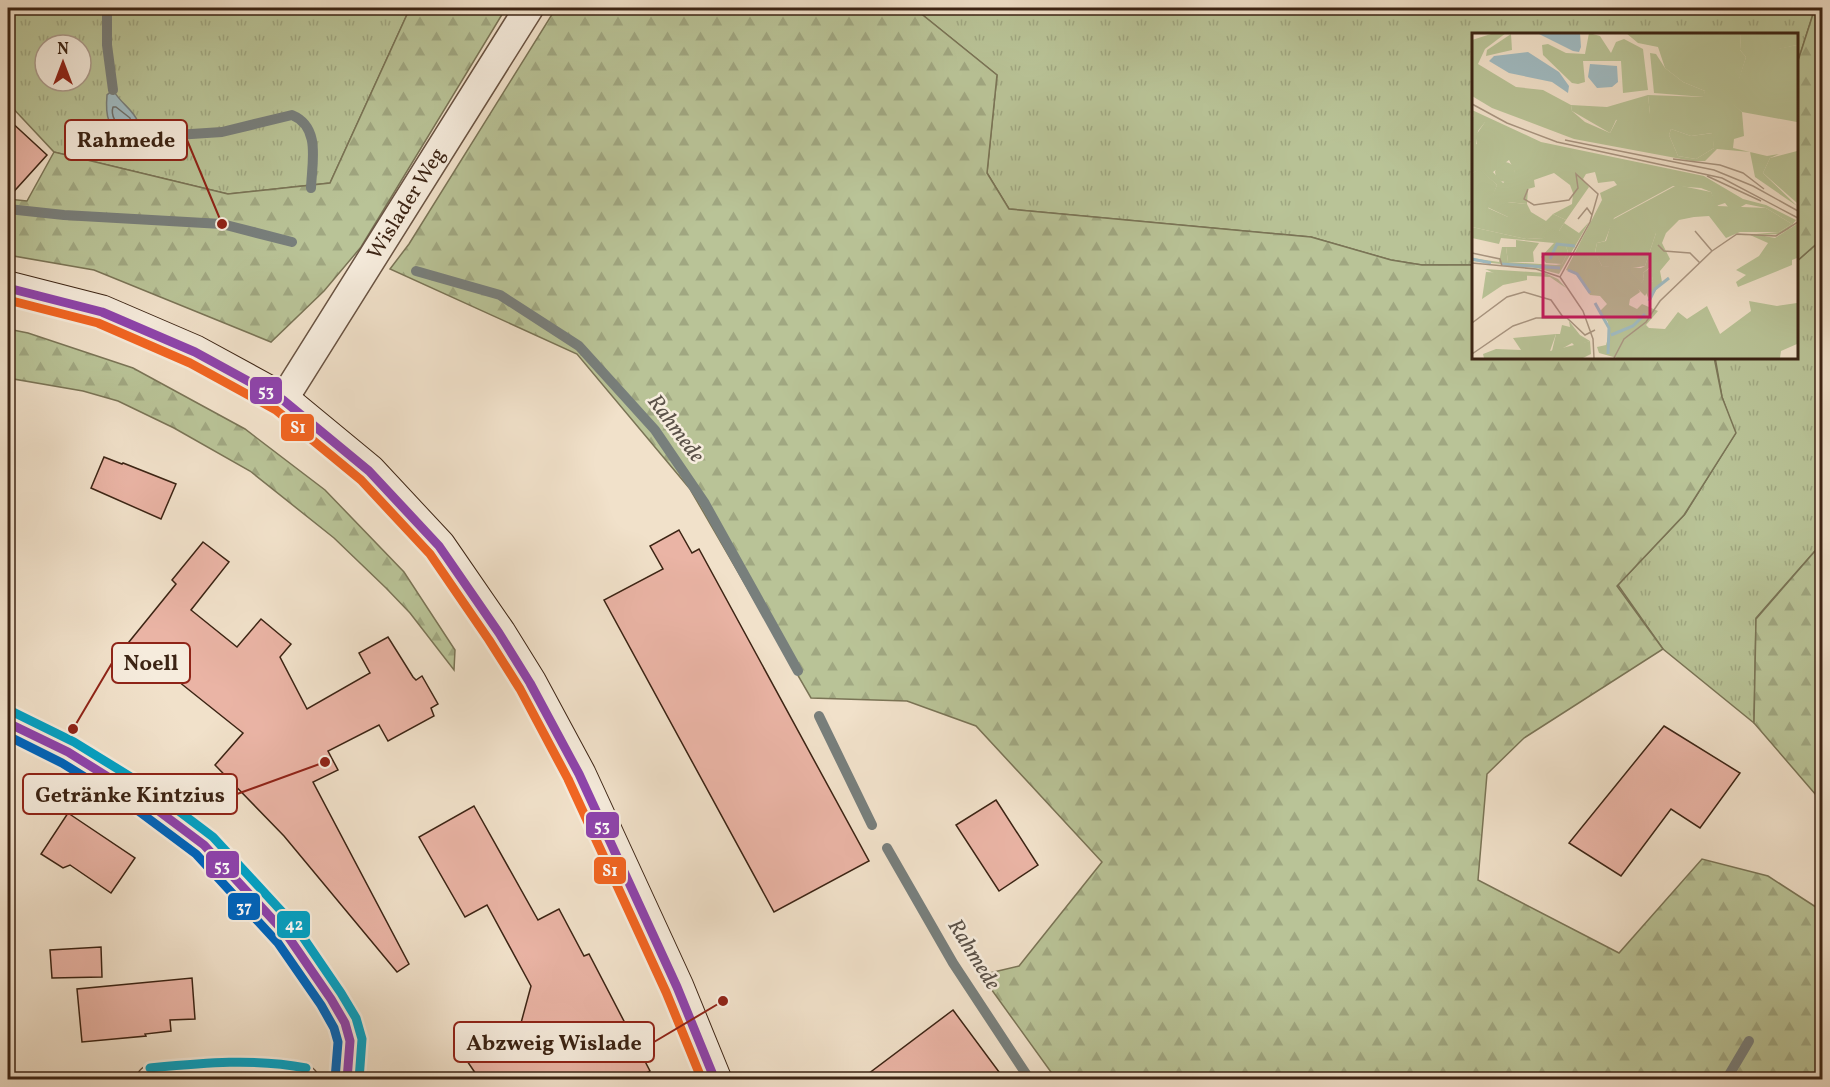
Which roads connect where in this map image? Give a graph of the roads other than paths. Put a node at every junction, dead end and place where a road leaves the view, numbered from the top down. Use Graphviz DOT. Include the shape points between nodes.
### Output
graph roads {
  1 [pos="529,8"];
  2 [pos="8,288"];
  3 [pos="283,400"];
  4 [pos="8,723"];
  5 [pos="151,1080"];
  6 [pos="304,1080"];
  7 [pos="347,1080"];
  8 [pos="715,1080"];
  1 -- 3 [label="street, Wislader Weg"];
  2 -- 3 [label="main road" via="102,312 195,352"];
  3 -- 8 [label="main road" via="369,471 439,546 499,633 579,774 677,987"];
  4 -- 7 [label="street" via="68,752 140,797 204,844 287,935 331,999 350,1041"];
  5 -- 6 [label="street" via="236,1072 280,1074"];
}
